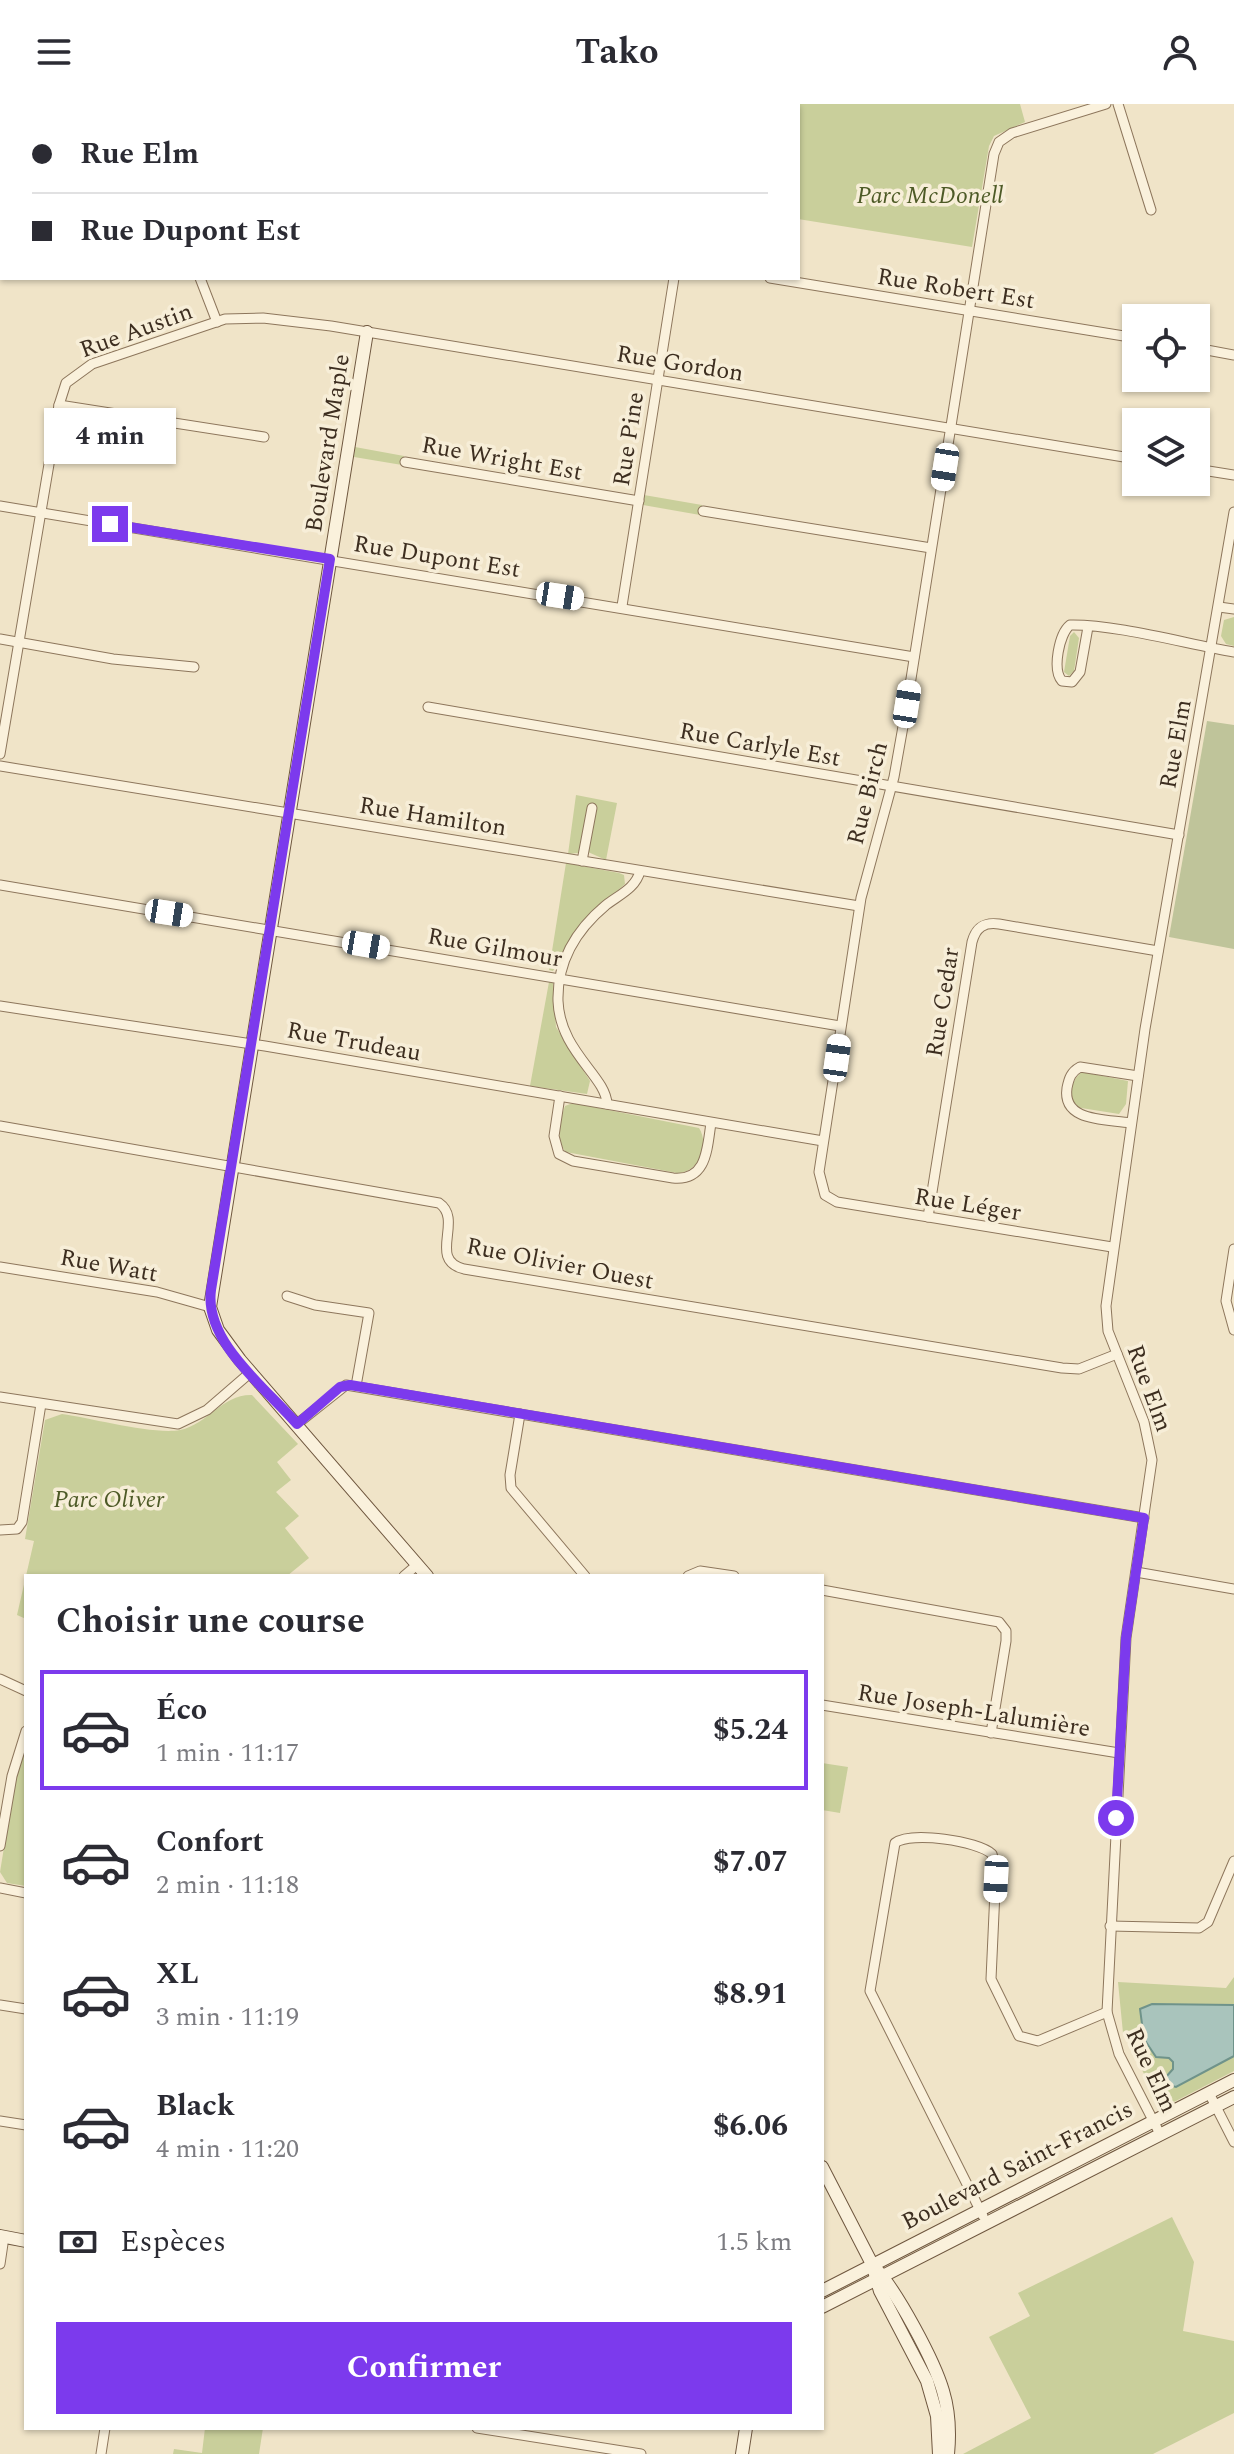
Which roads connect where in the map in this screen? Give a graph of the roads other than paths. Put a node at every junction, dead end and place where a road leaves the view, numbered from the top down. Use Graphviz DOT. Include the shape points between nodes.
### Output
graph roads {
  1 [pos="1106,104"];
  2 [pos="1118,104"];
  3 [pos="1151,210"];
  4 [pos="201,280"];
  5 [pos="674,280"];
  6 [pos="782,280"];
  7 [pos="969,310"];
  8 [pos="217,322"];
  9 [pos="367,332"];
  10 [pos="1122,336"];
  11 [pos="1210,351"];
  12 [pos="1234,355"];
  13 [pos="658,379"];
  14 [pos="59,405"];
  15 [pos="951,428"];
  16 [pos="264,437"];
  17 [pos="1122,457"];
  18 [pos="405,462"];
  19 [pos="1210,471"];
  20 [pos="1234,475"];
  21 [pos="639,501"];
  22 [pos="0,506"];
  23 [pos="703,511"];
  24 [pos="1234,512"];
  25 [pos="40,513"];
  26 [pos="931,548"];
  27 [pos="330,559"];
  28 [pos="622,606"];
  29 [pos="1219,607"];
  30 [pos="1234,609"];
  31 [pos="1088,627"];
  32 [pos="0,639"];
  33 [pos="18,643"];
  34 [pos="1212,648"];
  35 [pos="1234,652"];
  36 [pos="914,657"];
  37 [pos="194,667"];
  38 [pos="428,707"];
  39 [pos="0,754"];
  40 [pos="0,766"];
  41 [pos="891,787"];
  42 [pos="592,808"];
  43 [pos="288,813"];
  44 [pos="1179,835"];
  45 [pos="582,861"];
  46 [pos="640,871"];
  47 [pos="0,885"];
  48 [pos="859,906"];
  49 [pos="270,929"];
  50 [pos="1158,951"];
  51 [pos="559,978"];
  52 [pos="0,1006"];
  53 [pos="840,1026"];
  54 [pos="251,1045"];
  55 [pos="1138,1076"];
  56 [pos="560,1096"];
  57 [pos="607,1104"];
  58 [pos="711,1123"];
  59 [pos="1130,1123"];
  60 [pos="0,1126"];
  61 [pos="823,1141"];
  62 [pos="231,1165"];
  63 [pos="822,1190"];
  64 [pos="928,1217"];
  65 [pos="1112,1247"];
  66 [pos="1234,1249"];
  67 [pos="0,1267"];
  68 [pos="1232,1280"];
  69 [pos="287,1296"];
  70 [pos="210,1307"];
  71 [pos="1234,1330"];
  72 [pos="1117,1354"];
  73 [pos="251,1372"];
  74 [pos="356,1386"];
  75 [pos="0,1397"];
  76 [pos="41,1404"];
  77 [pos="520,1414"];
  78 [pos="297,1424"];
  79 [pos="1144,1518"];
  80 [pos="0,1530"];
  81 [pos="417,1565"];
  82 [pos="1136,1572"];
  83 [pos="406,1574"];
  84 [pos="425,1574"];
  85 [pos="583,1574"];
  86 [pos="693,1574"];
  87 [pos="720,1574"];
  88 [pos="1234,1589"];
  89 [pos="824,1590"];
  90 [pos="0,1679"];
  91 [pos="24,1690"];
  92 [pos="824,1705"];
  93 [pos="991,1733"];
  94 [pos="24,1737"];
  95 [pos="1119,1753"];
  96 [pos="0,1846"];
  97 [pos="1234,1861"];
  98 [pos="0,1888"];
  99 [pos="24,1893"];
  100 [pos="1110,1926"];
  101 [pos="0,2005"];
  102 [pos="24,2009"];
  103 [pos="1107,2012"];
  104 [pos="1234,2080"];
  105 [pos="1209,2093"];
  106 [pos="1234,2097"];
  107 [pos="1216,2106"];
  108 [pos="0,2121"];
  109 [pos="1153,2121"];
  110 [pos="24,2125"];
  111 [pos="1160,2134"];
  112 [pos="1234,2142"];
  113 [pos="824,2171"];
  114 [pos="979,2209"];
  115 [pos="986,2222"];
  116 [pos="2,2237"];
  117 [pos="24,2241"];
  118 [pos="0,2264"];
  119 [pos="872,2264"];
  120 [pos="879,2277"];
  121 [pos="824,2290"];
  122 [pos="824,2306"];
  123 [pos="105,2430"];
  124 [pos="488,2430"];
  125 [pos="746,2430"];
  126 [pos="612,2452"];
  127 [pos="101,2454"];
  128 [pos="641,2454"];
  129 [pos="742,2454"];
  130 [pos="939,2454"];
  131 [pos="948,2454"];
  1 -- 7 [label="street, Rue Birch" via="1012,133 999,142"];
  2 -- 3 [label="street"];
  4 -- 8 [label="street"];
  5 -- 13 [label="street, Rue Pine"];
  6 -- 7 [label="street, Rue Robert Est"];
  7 -- 10 [label="street, Rue Robert Est"];
  7 -- 15 [label="street, Rue Birch"];
  8 -- 9 [label="street, Rue Gordon" via="263,318"];
  8 -- 14 [label="street, Rue Austin" via="86,367 66,383"];
  9 -- 13 [label="street, Rue Gordon"];
  9 -- 27 [label="street, Boulevard Maple"];
  11 -- 12 [label="street"];
  13 -- 15 [label="street, Rue Gordon"];
  13 -- 21 [label="street, Rue Pine"];
  14 -- 16 [label="street"];
  14 -- 25 [label="street, Rue Austin"];
  15 -- 17 [label="street, Rue Gordon"];
  15 -- 26 [label="street, Rue Birch"];
  18 -- 21 [label="street, Rue Wright Est"];
  19 -- 20 [label="street"];
  21 -- 28 [label="street, Rue Pine"];
  22 -- 25 [label="street, Rue Dupont Est"];
  23 -- 26 [label="street"];
  24 -- 29 [label="street, Rue Elm"];
  25 -- 27 [label="street, Rue Dupont Est"];
  25 -- 33 [label="street, Rue Austin"];
  26 -- 36 [label="street, Rue Birch"];
  27 -- 28 [label="street, Rue Dupont Est"];
  27 -- 43 [label="street, Boulevard Maple"];
  28 -- 36 [label="street, Rue Dupont Est"];
  29 -- 30 [label="street"];
  29 -- 34 [label="street, Rue Elm"];
  31 -- 31 [label="street" via="1065,629 1057,669 1062,681 1079,676"];
  31 -- 34 [label="street"];
  32 -- 33 [label="street"];
  33 -- 37 [label="street"];
  33 -- 39 [label="street, Rue Austin"];
  34 -- 35 [label="street"];
  34 -- 44 [label="street, Rue Elm"];
  36 -- 41 [label="street, Rue Birch"];
  38 -- 41 [label="street, Rue Carlyle Est"];
  40 -- 43 [label="street, Rue Hamilton"];
  41 -- 44 [label="street, Rue Carlyle Est"];
  41 -- 48 [label="street, Rue Birch"];
  42 -- 45 [label="street"];
  43 -- 45 [label="street, Rue Hamilton"];
  43 -- 49 [label="street, Boulevard Maple"];
  44 -- 50 [label="street, Rue Elm"];
  45 -- 46 [label="street, Rue Hamilton"];
  46 -- 48 [label="street, Rue Hamilton"];
  46 -- 51 [label="street" via="635,883 585,924"];
  47 -- 49 [label="street, Rue Gilmour"];
  48 -- 53 [label="street, Rue Birch"];
  49 -- 51 [label="street, Rue Gilmour"];
  49 -- 54 [label="street, Boulevard Maple"];
  50 -- 55 [label="street, Rue Elm"];
  50 -- 64 [label="street, Rue Cedar" via="999,924 979,928 972,942"];
  51 -- 53 [label="street, Rue Gilmour"];
  51 -- 57 [label="street" via="561,1028"];
  52 -- 54 [label="street, Rue Trudeau"];
  53 -- 61 [label="street, Rue Birch"];
  54 -- 56 [label="street, Rue Trudeau"];
  54 -- 62 [label="street, Boulevard Maple"];
  55 -- 59 [label="street, Rue Elm"];
  55 -- 59 [label="street" via="1080,1067 1070,1075 1066,1094 1074,1112"];
  56 -- 57 [label="street, Rue Trudeau"];
  56 -- 58 [label="street" via="554,1141 559,1154 573,1161 690,1177 704,1161"];
  57 -- 58 [label="street, Rue Trudeau"];
  58 -- 61 [label="street, Rue Trudeau"];
  59 -- 65 [label="street, Rue Elm"];
  60 -- 62 [label="street, Rue Olivier Ouest"];
  61 -- 63 [label="street, Rue Birch"];
  62 -- 70 [label="street, Boulevard Maple"];
  62 -- 72 [label="street, Rue Olivier Ouest" via="439,1203 449,1219 447,1257 464,1269 1062,1368 1079,1369"];
  63 -- 64 [label="street, Rue Léger" via="837,1202"];
  64 -- 65 [label="street, Rue Léger"];
  65 -- 72 [label="street, Rue Elm" via="1106,1315"];
  66 -- 68 [label="street"];
  67 -- 70 [label="street, Rue Watt" via="157,1292"];
  68 -- 71 [label="street" via="1226,1308"];
  69 -- 74 [label="street" via="369,1313"];
  70 -- 73 [label="street" via="222,1337"];
  72 -- 79 [label="street, Rue Elm" via="1150,1442"];
  73 -- 76 [label="street" via="183,1424"];
  73 -- 78 [label="street"];
  74 -- 77 [label="street"];
  74 -- 78 [label="street" via="340,1387"];
  75 -- 76 [label="street"];
  76 -- 80 [label="street" via="23,1517 17,1529"];
  77 -- 79 [label="street"];
  77 -- 85 [label="street" via="511,1488"];
  78 -- 81 [label="street"];
  79 -- 82 [label="street, Rue Elm"];
  81 -- 83 [label="street"];
  81 -- 84 [label="street"];
  82 -- 88 [label="street"];
  82 -- 95 [label="street, Rue Elm"];
  86 -- 87 [label="street"];
  89 -- 93 [label="street" via="999,1622 1006,1641"];
  90 -- 91 [label="street"];
  92 -- 93 [label="street, Rue Joseph-Lalumière"];
  93 -- 95 [label="street, Rue Joseph-Lalumière"];
  94 -- 96 [label="street"];
  95 -- 100 [label="street, Rue Elm"];
  97 -- 100 [label="street" via="1203,1927"];
  98 -- 99 [label="street"];
  100 -- 103 [label="street, Rue Elm"];
  101 -- 102 [label="street"];
  103 -- 109 [label="street, Rue Elm" via="1119,2054"];
  103 -- 114 [label="street" via="1038,2041 1019,2036 991,1979 996,1869 992,1854 918,1836 895,1843 870,1991"];
  104 -- 105 [label="street, Boulevard Saint-Francis"];
  105 -- 107 [label="street"];
  105 -- 109 [label="street, Boulevard Saint-Francis"];
  106 -- 107 [label="street, Boulevard Saint-Francis"];
  107 -- 111 [label="street, Boulevard Saint-Francis"];
  107 -- 112 [label="street"];
  108 -- 110 [label="street"];
  109 -- 111 [label="street, Rue Elm"];
  109 -- 114 [label="street, Boulevard Saint-Francis"];
  111 -- 115 [label="street, Boulevard Saint-Francis"];
  113 -- 119 [label="street"];
  114 -- 115 [label="street"];
  114 -- 119 [label="street, Boulevard Saint-Francis"];
  115 -- 120 [label="street, Boulevard Saint-Francis"];
  116 -- 117 [label="street"];
  116 -- 118 [label="street"];
  119 -- 120 [label="street"];
  119 -- 121 [label="street, Boulevard Saint-Francis"];
  120 -- 122 [label="street, Boulevard Saint-Francis"];
  120 -- 130 [label="street" via="929,2386"];
  120 -- 131 [label="street" via="941,2386"];
  123 -- 127 [label="street"];
  124 -- 126 [label="street"];
  125 -- 129 [label="street"];
  126 -- 128 [label="street"];
}
